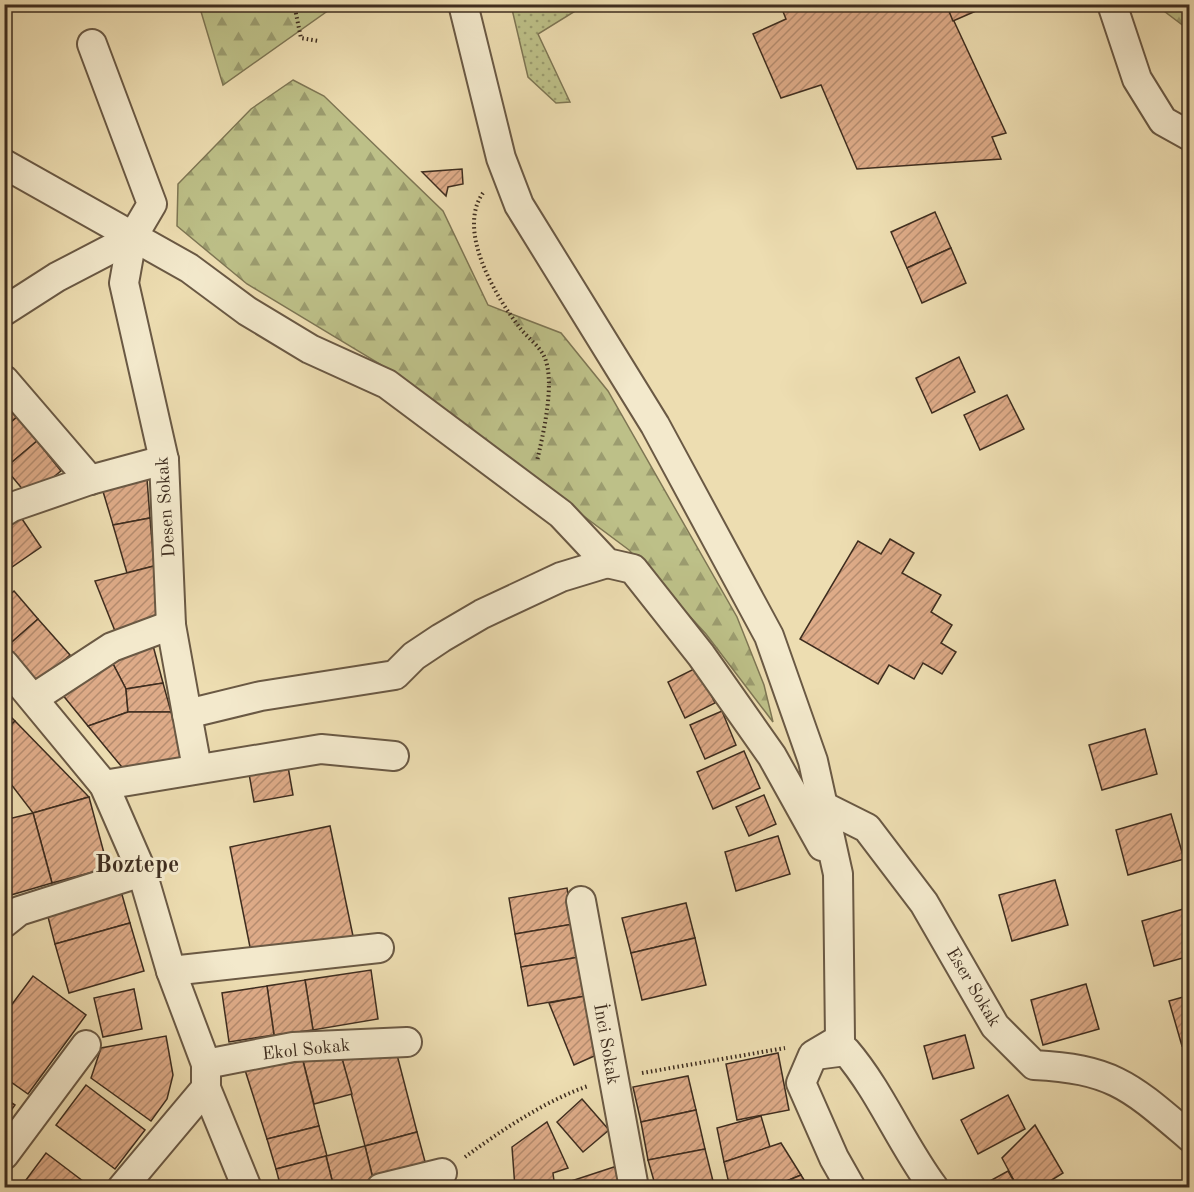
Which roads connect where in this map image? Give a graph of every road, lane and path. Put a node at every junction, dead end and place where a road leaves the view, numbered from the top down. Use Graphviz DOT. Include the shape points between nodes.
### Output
graph roads {
  1 [pos="294,4"];
  2 [pos="463,4"];
  3 [pos="1112,4"];
  4 [pos="319,41"];
  5 [pos="92,44"];
  6 [pos="1190,136"];
  7 [pos="4,164"];
  8 [pos="489,185"];
  9 [pos="132,238"];
  10 [pos="4,311"];
  11 [pos="4,380"];
  12 [pos="164,460"];
  13 [pos="90,480"];
  14 [pos="529,489"];
  15 [pos="7,505"];
  16 [pos="607,563"];
  17 [pos="171,625"];
  18 [pos="4,664"];
  19 [pos="34,698"];
  20 [pos="188,714"];
  21 [pos="394,756"];
  22 [pos="197,768"];
  23 [pos="104,785"];
  24 [pos="823,806"];
  25 [pos="142,872"];
  26 [pos="838,874"];
  27 [pos="581,900"];
  28 [pos="4,923"];
  29 [pos="379,948"];
  30 [pos="171,971"];
  31 [pos="407,1042"];
  32 [pos="86,1045"];
  33 [pos="813,1055"];
  34 [pos="206,1076"];
  35 [pos="1190,1137"];
  36 [pos="4,1155"];
  37 [pos="442,1173"];
  38 [pos="396,1186"];
  39 [pos="122,1188"];
  40 [pos="247,1188"];
  41 [pos="634,1188"];
  42 [pos="851,1188"];
  43 [pos="934,1188"];
  1 -- 4 [label="path" via="301,38"];
  2 -- 24 [label="street" via="501,159 519,205 655,425 769,636 813,762"];
  3 -- 6 [label="street" via="1137,79 1163,121"];
  5 -- 9 [label="street" via="152,204"];
  7 -- 9 [label="street"];
  8 -- 14 [label="path" via="478,200 475,233 485,269 498,296 544,355 550,376 542,442"];
  9 -- 10 [label="street" via="57,277"];
  9 -- 12 [label="street, Desen Sokak" via="124,283"];
  9 -- 14 [label="street" via="189,268 247,311 310,349 387,384"];
  11 -- 13 [label="street"];
  12 -- 13 [label="street"];
  12 -- 17 [label="street, Desen Sokak"];
  13 -- 15 [label="street"];
  14 -- 16 [label="street" via="561,514"];
  16 -- 20 [label="street" via="561,577 483,614 432,644 395,675 261,696"];
  16 -- 26 [label="street" via="633,569 701,655 772,756"];
  17 -- 19 [label="street" via="112,647"];
  17 -- 20 [label="street, Desen Sokak"];
  18 -- 19 [label="street"];
  19 -- 23 [label="street"];
  20 -- 22 [label="street, Desen Sokak"];
  21 -- 22 [label="street" via="321,749"];
  22 -- 23 [label="street"];
  23 -- 25 [label="street"];
  24 -- 26 [label="street"];
  24 -- 35 [label="street, Eser Sokak" via="867,828 924,903 995,1026 1034,1065 1075,1067 1112,1078 1141,1096"];
  25 -- 28 [label="street" via="19,911"];
  25 -- 30 [label="street"];
  26 -- 33 [label="street" via="840,1039"];
  27 -- 41 [label="street, İnci Sokak"];
  29 -- 30 [label="street"];
  30 -- 34 [label="street"];
  31 -- 34 [label="street, Ekol Sokak" via="293,1047"];
  32 -- 36 [label="street"];
  33 -- 42 [label="street" via="801,1083"];
  33 -- 43 [label="street" via="846,1051 862,1070 912,1158"];
  34 -- 39 [label="street"];
  34 -- 40 [label="street"];
  37 -- 38 [label="street"];
}
